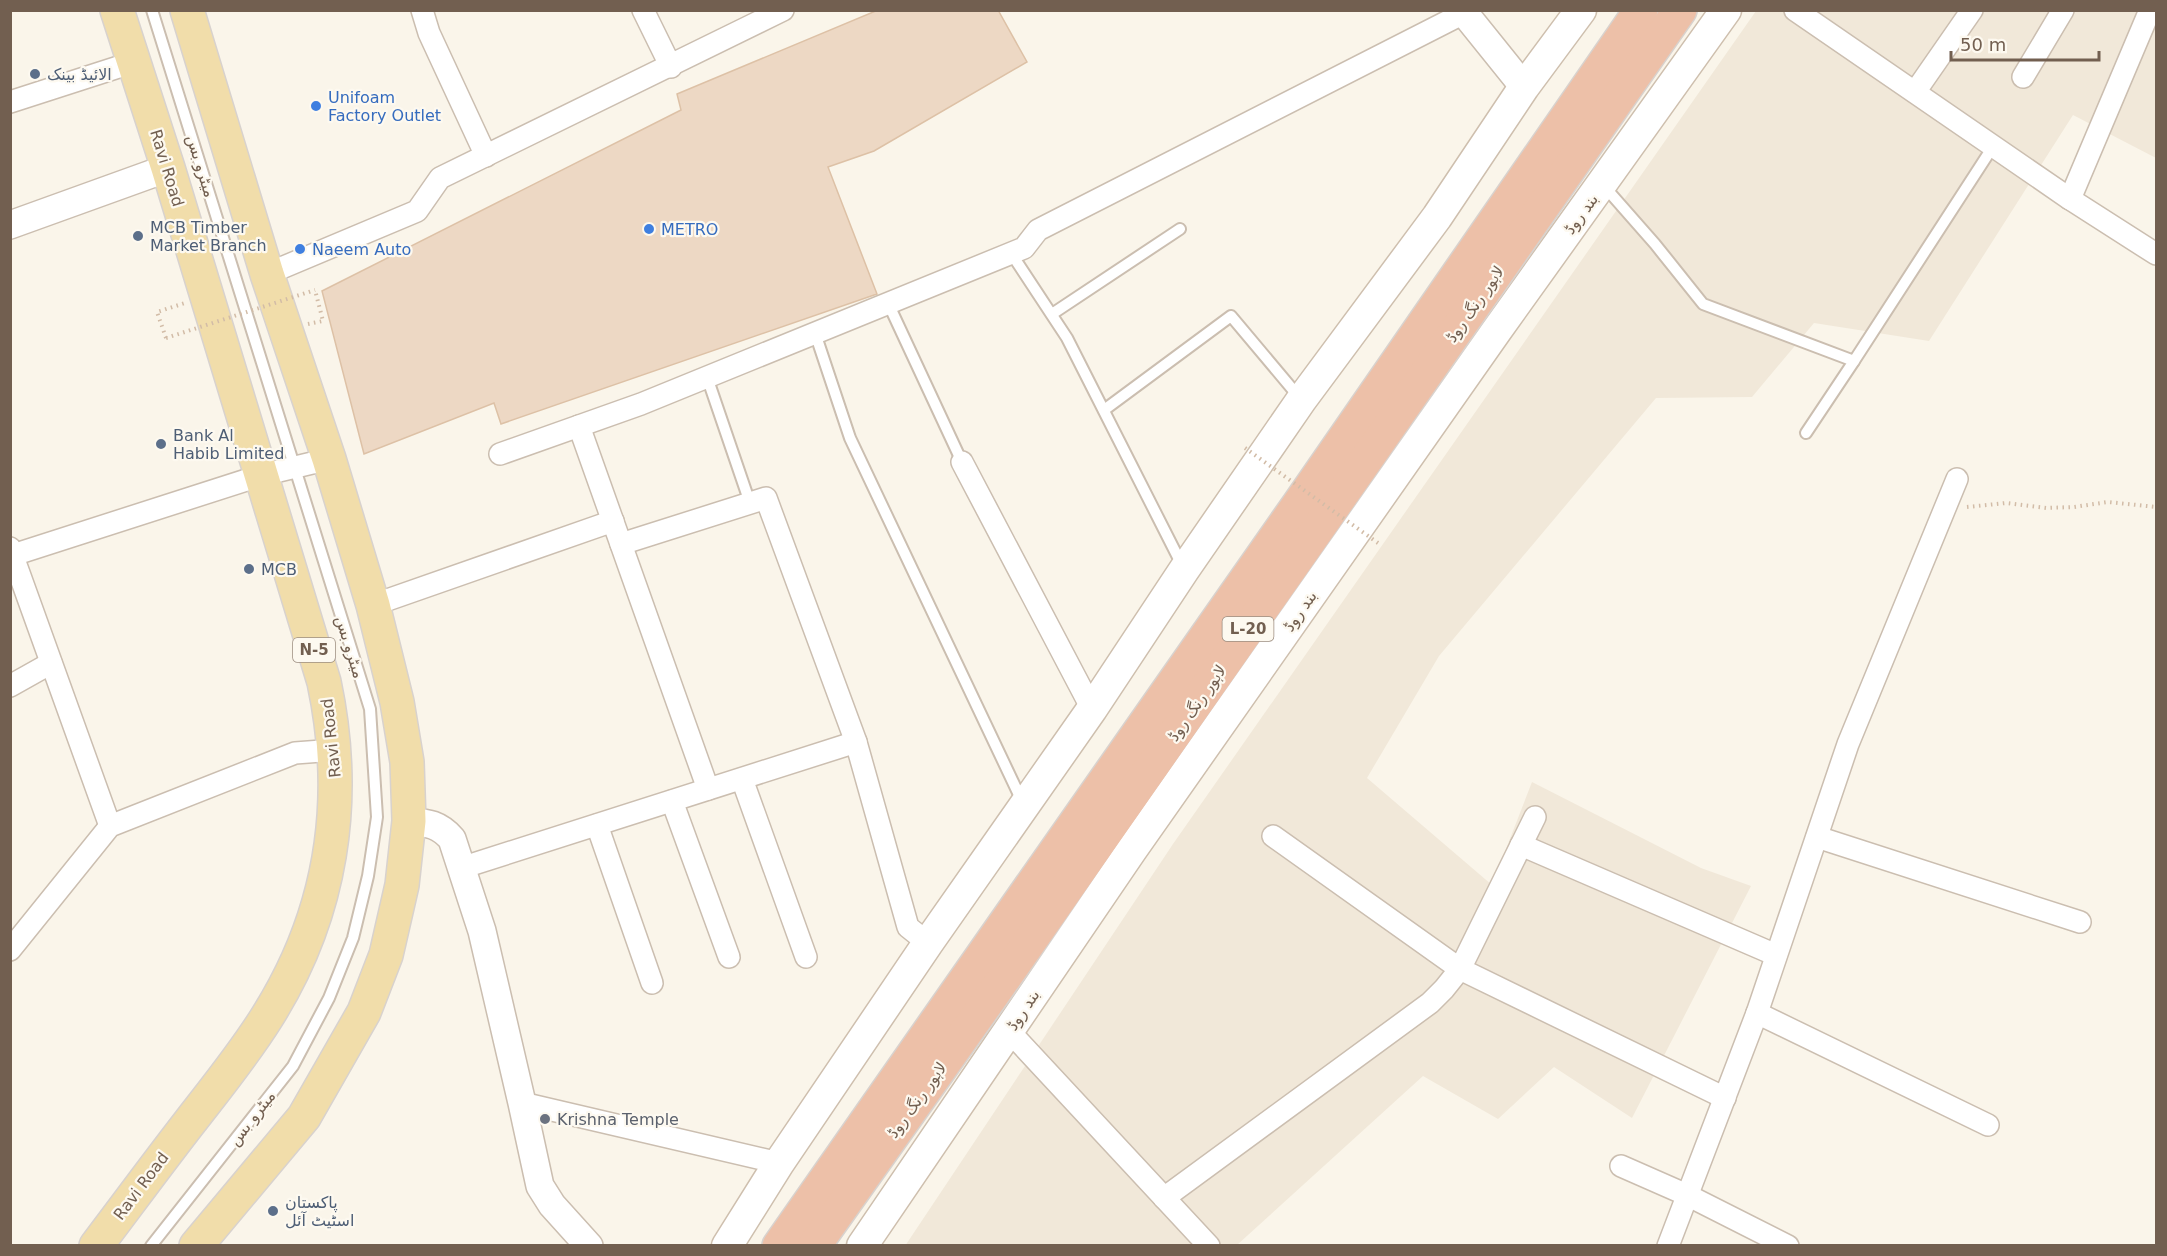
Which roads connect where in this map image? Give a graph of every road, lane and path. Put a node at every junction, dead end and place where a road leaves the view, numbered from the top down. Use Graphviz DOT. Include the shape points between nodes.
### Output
graph roads {
  1 [pos="117,10"];
  2 [pos="152,10"];
  3 [pos="188,10"];
  4 [pos="422,10"];
  5 [pos="643,10"];
  6 [pos="783,10"];
  7 [pos="1581,10"];
  8 [pos="1641,10"];
  9 [pos="1680,10"];
  10 [pos="1726,10"];
  11 [pos="1795,10"];
  12 [pos="1972,10"];
  13 [pos="2063,10"];
  14 [pos="2150,10"];
  15 [pos="1463,12"];
  16 [pos="134,62"];
  17 [pos="671,67"];
  18 [pos="2023,77"];
  19 [pos="1524,87"];
  20 [pos="1915,92"];
  21 [pos="10,102"];
  22 [pos="1994,146"];
  23 [pos="486,156"];
  24 [pos="168,168"];
  25 [pos="1602,184"];
  26 [pos="2070,199"];
  27 [pos="10,225"];
  28 [pos="1180,229"];
  29 [pos="1011,253"];
  30 [pos="2157,254"];
  31 [pos="267,274"];
  32 [pos="888,303"];
  33 [pos="157,312"];
  34 [pos="1052,314"];
  35 [pos="323,321"];
  36 [pos="815,333"];
  37 [pos="1854,361"];
  38 [pos="707,377"];
  39 [pos="1302,399"];
  40 [pos="1104,410"];
  41 [pos="579,426"];
  42 [pos="1806,433"];
  43 [pos="1245,448"];
  44 [pos="500,454"];
  45 [pos="329,459"];
  46 [pos="962,462"];
  47 [pos="295,468"];
  48 [pos="262,475"];
  49 [pos="1958,478"];
  50 [pos="750,503"];
  51 [pos="2157,507"];
  52 [pos="1945,508"];
  53 [pos="613,521"];
  54 [pos="1378,543"];
  55 [pos="621,544"];
  56 [pos="12,551"];
  57 [pos="1184,570"];
  58 [pos="374,605"];
  59 [pos="51,663"];
  60 [pos="10,686"];
  61 [pos="1092,709"];
  62 [pos="856,742"];
  63 [pos="335,750"];
  64 [pos="742,778"];
  65 [pos="708,789"];
  66 [pos="672,801"];
  67 [pos="1024,804"];
  68 [pos="1535,817"];
  69 [pos="409,821"];
  70 [pos="597,825"];
  71 [pos="110,826"];
  72 [pos="1274,836"];
  73 [pos="1816,837"];
  74 [pos="1521,845"];
  75 [pos="461,868"];
  76 [pos="2080,922"];
  77 [pos="928,943"];
  78 [pos="10,950"];
  79 [pos="1776,955"];
  80 [pos="729,957"];
  81 [pos="806,957"];
  82 [pos="1460,969"];
  83 [pos="652,983"];
  84 [pos="1757,1013"];
  85 [pos="1009,1031"];
  86 [pos="1725,1098"];
  87 [pos="522,1103"];
  88 [pos="1988,1125"];
  89 [pos="779,1163"];
  90 [pos="1621,1166"];
  91 [pos="1687,1196"];
  92 [pos="1164,1198"];
  93 [pos="96,1245"];
  94 [pos="151,1245"];
  95 [pos="196,1245"];
  96 [pos="589,1245"];
  97 [pos="727,1245"];
  98 [pos="778,1245"];
  99 [pos="814,1245"];
  100 [pos="862,1245"];
  101 [pos="1209,1245"];
  102 [pos="1668,1245"];
  103 [pos="1788,1245"];
  1 -- 16 [label="main road, Ravi Road / N-5"];
  2 -- 47 [label="lane, میٹرو بس"];
  3 -- 31 [label="main road"];
  4 -- 23 [label="street"];
  5 -- 17 [label="street"];
  6 -- 17 [label="street"];
  7 -- 19 [label="main road"];
  8 -- 98 [label="highway, لاہور رنگ روڈ / L-20"];
  9 -- 99 [label="highway, لاہور رنگ روڈ / L-20"];
  10 -- 25 [label="main road, بند روڈ"];
  11 -- 20 [label="street"];
  12 -- 20 [label="street"];
  13 -- 18 [label="street"];
  14 -- 26 [label="street"];
  15 -- 19 [label="street"];
  15 -- 29 [label="street" via="1038,230 1024,248"];
  16 -- 21 [label="street"];
  16 -- 24 [label="main road, Ravi Road / N-5"];
  17 -- 23 [label="street"];
  19 -- 39 [label="main road" via="1437,217"];
  20 -- 22 [label="street"];
  22 -- 26 [label="street"];
  22 -- 37 [label="lane"];
  23 -- 31 [label="street" via="440,178 417,212"];
  24 -- 27 [label="street"];
  24 -- 48 [label="main road, Ravi Road / N-5"];
  25 -- 37 [label="lane" via="1703,304"];
  25 -- 85 [label="main road, بند روڈ" via="1131,851"];
  26 -- 30 [label="street"];
  28 -- 34 [label="lane"];
  29 -- 32 [label="street"];
  29 -- 34 [label="lane"];
  31 -- 45 [label="main road"];
  32 -- 36 [label="street"];
  32 -- 46 [label="lane"];
  33 -- 35 [label="path, bridge" via="166,338 315,290"];
  34 -- 40 [label="lane"];
  36 -- 38 [label="street"];
  36 -- 67 [label="lane" via="850,438"];
  37 -- 42 [label="lane"];
  38 -- 41 [label="street"];
  38 -- 50 [label="lane"];
  39 -- 40 [label="lane" via="1231,316"];
  39 -- 57 [label="main road"];
  40 -- 57 [label="lane"];
  41 -- 44 [label="street"];
  41 -- 53 [label="street"];
  43 -- 54 [label="path, bridge"];
  45 -- 47 [label="street"];
  45 -- 58 [label="main road"];
  46 -- 61 [label="street"];
  47 -- 48 [label="street"];
  47 -- 94 [label="lane, میٹرو بس" via="370,709 377,817 368,876 353,938 329,998 293,1066"];
  48 -- 56 [label="street"];
  48 -- 63 [label="main road, Ravi Road / N-5" via="324,682"];
  49 -- 52 [label="street"];
  50 -- 55 [label="street"];
  50 -- 62 [label="street" via="766,498"];
  51 -- 52 [label="path" via="2108,501 2074,507 2046,508 2006,502"];
  52 -- 73 [label="street" via="1848,744"];
  53 -- 55 [label="street"];
  53 -- 58 [label="street"];
  55 -- 65 [label="street"];
  56 -- 59 [label="street"];
  57 -- 61 [label="main road"];
  58 -- 69 [label="main road" via="398,712"];
  59 -- 60 [label="street"];
  59 -- 71 [label="street"];
  61 -- 67 [label="main road"];
  62 -- 64 [label="street"];
  62 -- 77 [label="street" via="908,927"];
  63 -- 71 [label="street" via="295,753"];
  63 -- 93 [label="main road, Ravi Road / N-5" via="332,846 311,929 300,956 267,1018 234,1065"];
  64 -- 65 [label="street"];
  64 -- 81 [label="street"];
  65 -- 66 [label="street"];
  66 -- 70 [label="street"];
  66 -- 80 [label="street"];
  67 -- 77 [label="main road"];
  68 -- 74 [label="street"];
  69 -- 75 [label="street" via="433,823 444,830 452,839"];
  69 -- 95 [label="main road" via="400,897 386,955 364,1012 303,1117"];
  70 -- 75 [label="street"];
  70 -- 83 [label="street"];
  71 -- 78 [label="street"];
  72 -- 82 [label="street"];
  73 -- 76 [label="street"];
  73 -- 79 [label="street"];
  74 -- 79 [label="street"];
  74 -- 82 [label="street"];
  75 -- 87 [label="street" via="482,931"];
  77 -- 89 [label="main road"];
  79 -- 84 [label="street"];
  82 -- 86 [label="street"];
  82 -- 92 [label="street" via="1430,1003"];
  84 -- 86 [label="street"];
  84 -- 88 [label="street"];
  85 -- 92 [label="street"];
  85 -- 100 [label="main road, بند روڈ"];
  86 -- 91 [label="street"];
  87 -- 89 [label="street"];
  87 -- 96 [label="street" via="540,1186"];
  89 -- 97 [label="main road"];
  90 -- 91 [label="street"];
  91 -- 102 [label="street"];
  91 -- 103 [label="street"];
  92 -- 101 [label="street"];
}
